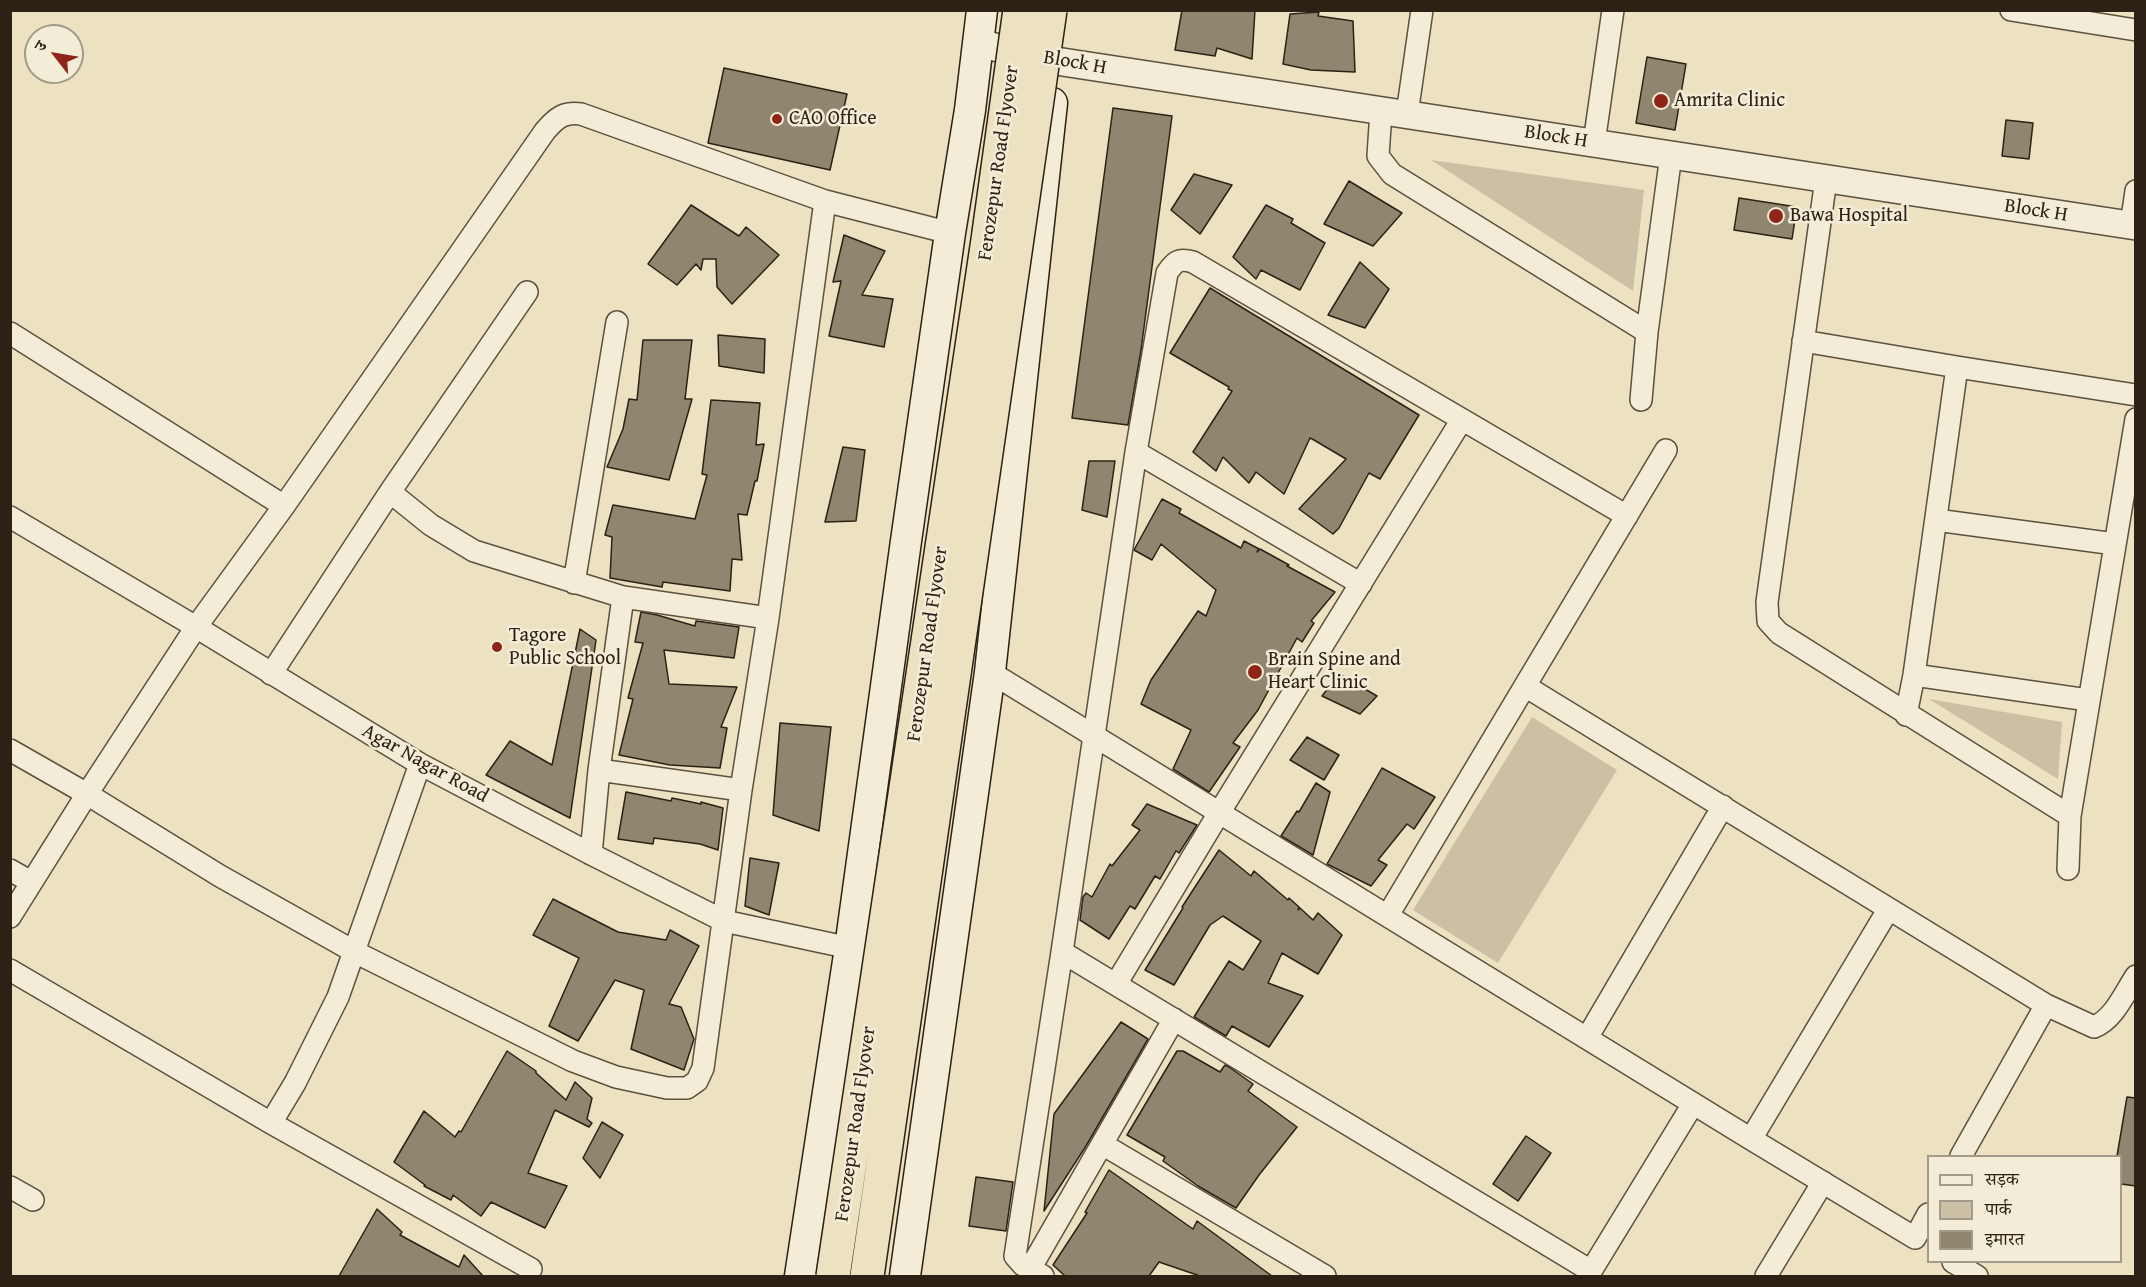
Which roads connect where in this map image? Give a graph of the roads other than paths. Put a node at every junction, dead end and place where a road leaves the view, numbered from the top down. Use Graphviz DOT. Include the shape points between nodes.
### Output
graph roads {
  1 [pos="982,10"];
  2 [pos="1020,10"];
  3 [pos="1050,10"];
  4 [pos="1065,10"];
  5 [pos="1422,10"];
  6 [pos="1613,10"];
  7 [pos="2011,10"];
  8 [pos="2136,30"];
  9 [pos="977,43"];
  10 [pos="1056,61"];
  11 [pos="1394,113"];
  12 [pos="1594,143"];
  13 [pos="1671,155"];
  14 [pos="1826,179"];
  15 [pos="2136,191"];
  16 [pos="825,201"];
  17 [pos="2133,225"];
  18 [pos="950,233"];
  19 [pos="527,292"];
  20 [pos="617,322"];
  21 [pos="1647,332"];
  22 [pos="10,333"];
  23 [pos="1803,341"];
  24 [pos="1957,367"];
  25 [pos="2136,394"];
  26 [pos="1641,400"];
  27 [pos="2136,419"];
  28 [pos="1461,420"];
  29 [pos="1666,450"];
  30 [pos="1136,452"];
  31 [pos="390,492"];
  32 [pos="284,506"];
  33 [pos="1627,516"];
  34 [pos="10,517"];
  35 [pos="1936,520"];
  36 [pos="2115,544"];
  37 [pos="574,583"];
  38 [pos="1361,584"];
  39 [pos="623,597"];
  40 [pos="768,618"];
  41 [pos="196,627"];
  42 [pos="990,672"];
  43 [pos="271,674"];
  44 [pos="1914,675"];
  45 [pos="1525,687"];
  46 [pos="2088,700"];
  47 [pos="1906,715"];
  48 [pos="1095,736"];
  49 [pos="10,750"];
  50 [pos="420,764"];
  51 [pos="599,770"];
  52 [pos="741,790"];
  53 [pos="87,794"];
  54 [pos="1723,806"];
  55 [pos="1219,813"];
  56 [pos="2070,816"];
  57 [pos="591,854"];
  58 [pos="2068,869"];
  59 [pos="10,870"];
  60 [pos="32,882"];
  61 [pos="1888,910"];
  62 [pos="1388,915"];
  63 [pos="10,917"];
  64 [pos="724,921"];
  65 [pos="850,948"];
  66 [pos="355,952"];
  67 [pos="1062,952"];
  68 [pos="10,970"];
  69 [pos="2136,976"];
  70 [pos="1116,984"];
  71 [pos="2046,1005"];
  72 [pos="1174,1019"];
  73 [pos="1587,1038"];
  74 [pos="1693,1104"];
  75 [pos="271,1123"];
  76 [pos="1751,1139"];
  77 [pos="1102,1144"];
  78 [pos="1962,1155"];
  79 [pos="1824,1182"];
  80 [pos="10,1187"];
  81 [pos="33,1200"];
  82 [pos="1927,1222"];
  83 [pos="1922,1242"];
  84 [pos="1955,1263"];
  85 [pos="531,1269"];
  86 [pos="1036,1273"];
  87 [pos="1589,1274"];
  88 [pos="800,1276"];
  89 [pos="833,1276"];
  90 [pos="867,1276"];
  91 [pos="905,1276"];
  92 [pos="1325,1276"];
  93 [pos="1766,1276"];
  94 [pos="1977,1276"];
  1 -- 9 [label="main road"];
  2 -- 89 [label="highway, Ferozepur Road Flyover, bridge"];
  3 -- 90 [label="highway, Ferozepur Road Flyover, bridge"];
  4 -- 10 [label="main road"];
  5 -- 11 [label="street"];
  6 -- 12 [label="street"];
  7 -- 8 [label="street"];
  9 -- 10 [label="street, Block H"];
  9 -- 18 [label="main road"];
  10 -- 11 [label="street, Block H"];
  10 -- 42 [label="main road"];
  11 -- 12 [label="street, Block H"];
  11 -- 21 [label="street" via="1378,156 1392,174"];
  12 -- 13 [label="street, Block H"];
  13 -- 14 [label="street, Block H"];
  13 -- 21 [label="street"];
  14 -- 17 [label="street, Block H"];
  14 -- 23 [label="street"];
  15 -- 17 [label="street"];
  16 -- 18 [label="street"];
  16 -- 32 [label="street" via="581,114 568,113 557,118"];
  16 -- 40 [label="street"];
  18 -- 65 [label="main road"];
  19 -- 31 [label="street"];
  20 -- 37 [label="street"];
  21 -- 26 [label="street"];
  22 -- 32 [label="street"];
  23 -- 24 [label="street"];
  23 -- 47 [label="street" via="1767,602 1768,621 1779,633"];
  24 -- 25 [label="street"];
  24 -- 35 [label="street"];
  27 -- 36 [label="street"];
  28 -- 30 [label="street" via="1182,259 1174,262 1167,273"];
  28 -- 33 [label="street"];
  28 -- 38 [label="street"];
  29 -- 33 [label="street"];
  30 -- 38 [label="street"];
  30 -- 48 [label="street"];
  31 -- 37 [label="street" via="431,525 474,551"];
  31 -- 43 [label="street"];
  32 -- 41 [label="street"];
  33 -- 45 [label="street"];
  34 -- 41 [label="street, Agar Nagar Road"];
  35 -- 36 [label="street"];
  35 -- 44 [label="street"];
  36 -- 46 [label="street"];
  37 -- 39 [label="street"];
  38 -- 55 [label="street"];
  39 -- 40 [label="street"];
  39 -- 51 [label="street"];
  40 -- 52 [label="street"];
  41 -- 43 [label="street, Agar Nagar Road"];
  41 -- 53 [label="street"];
  42 -- 48 [label="street"];
  42 -- 91 [label="main road"];
  43 -- 50 [label="street, Agar Nagar Road"];
  44 -- 46 [label="street"];
  44 -- 47 [label="street"];
  45 -- 54 [label="street"];
  45 -- 62 [label="street"];
  46 -- 56 [label="street"];
  47 -- 56 [label="street"];
  48 -- 55 [label="street"];
  48 -- 67 [label="street"];
  49 -- 53 [label="street"];
  50 -- 57 [label="street, Agar Nagar Road"];
  50 -- 66 [label="street"];
  51 -- 52 [label="street"];
  51 -- 57 [label="street"];
  52 -- 64 [label="street"];
  53 -- 60 [label="street"];
  53 -- 66 [label="street" via="220,876"];
  54 -- 61 [label="street"];
  54 -- 73 [label="street"];
  55 -- 62 [label="street"];
  55 -- 70 [label="street"];
  56 -- 58 [label="street"];
  57 -- 64 [label="street, Agar Nagar Road"];
  59 -- 60 [label="street"];
  60 -- 63 [label="street"];
  61 -- 71 [label="street"];
  61 -- 76 [label="street"];
  62 -- 73 [label="street"];
  64 -- 65 [label="street, Agar Nagar Road"];
  64 -- 66 [label="street" via="703,1068 697,1081 687,1088 667,1088 616,1077 573,1061"];
  65 -- 88 [label="main road"];
  66 -- 75 [label="street" via="338,997"];
  67 -- 70 [label="street"];
  67 -- 86 [label="street" via="1015,1256"];
  68 -- 75 [label="street"];
  69 -- 71 [label="street" via="2111,1016 2094,1027"];
  70 -- 72 [label="street"];
  71 -- 78 [label="street"];
  72 -- 77 [label="street"];
  72 -- 87 [label="street"];
  73 -- 74 [label="street"];
  74 -- 76 [label="street"];
  74 -- 87 [label="street"];
  75 -- 85 [label="street"];
  76 -- 79 [label="street"];
  77 -- 86 [label="street"];
  77 -- 92 [label="street"];
  79 -- 83 [label="street"];
  79 -- 93 [label="street"];
  80 -- 81 [label="street"];
  82 -- 83 [label="street"];
  84 -- 94 [label="street"];
}
